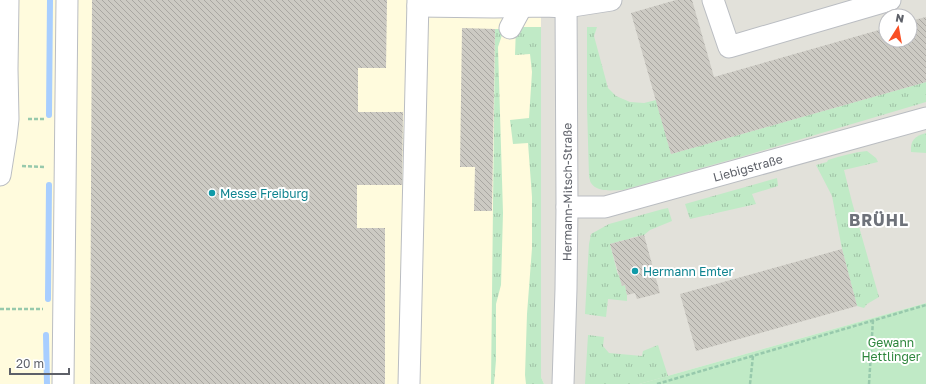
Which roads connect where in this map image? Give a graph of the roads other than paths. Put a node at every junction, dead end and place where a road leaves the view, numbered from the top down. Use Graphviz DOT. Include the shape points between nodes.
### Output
graph roads {
  1 [pos="8,0"];
  2 [pos="67,0"];
  3 [pos="611,0"];
  4 [pos="714,0"];
  5 [pos="890,0"];
  6 [pos="418,3"];
  7 [pos="521,3"];
  8 [pos="566,4"];
  9 [pos="510,28"];
  10 [pos="926,118"];
  11 [pos="1,170"];
  12 [pos="567,207"];
  13 [pos="63,384"];
  14 [pos="409,384"];
  15 [pos="563,384"];
  1 -- 11 [label="street" via="8,119"];
  2 -- 13 [label="street"];
  3 -- 8 [label="street"];
  4 -- 5 [label="street" via="729,47"];
  6 -- 7 [label="street" via="494,7"];
  6 -- 14 [label="street"];
  7 -- 8 [label="street" via="544,6"];
  7 -- 9 [label="street"];
  8 -- 12 [label="street, Hermann-Mitsch-Straße"];
  10 -- 12 [label="street, Liebigstraße" via="605,207"];
  12 -- 15 [label="street, Hermann-Mitsch-Straße"];
}
